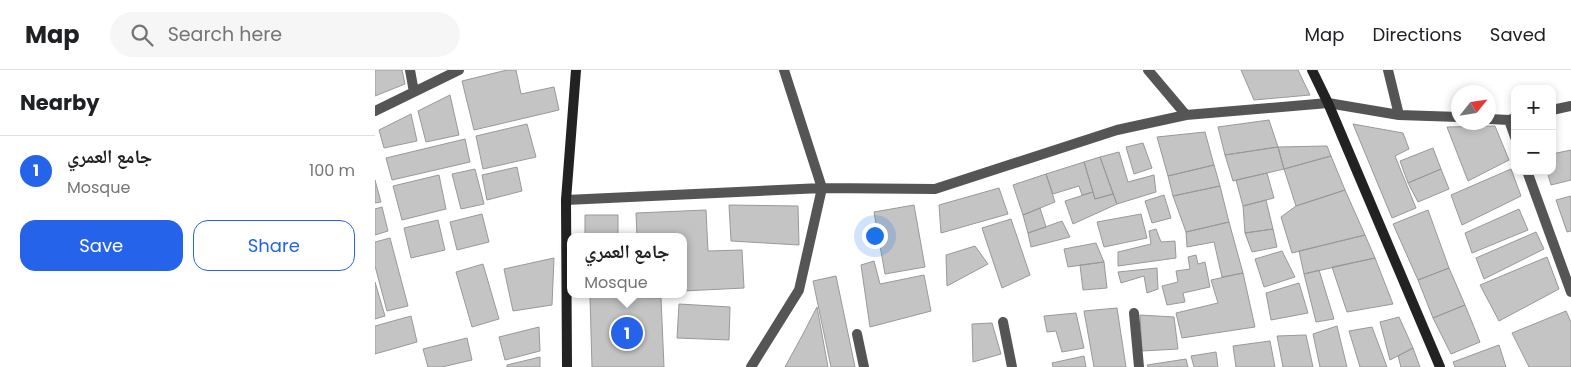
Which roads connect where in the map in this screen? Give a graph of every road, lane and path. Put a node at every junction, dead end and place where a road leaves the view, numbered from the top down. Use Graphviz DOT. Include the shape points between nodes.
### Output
graph roads {
  1 [pos="410,70"];
  2 [pos="459,70"];
  3 [pos="576,70"];
  4 [pos="784,70"];
  5 [pos="1148,70"];
  6 [pos="1312,70"];
  7 [pos="1388,70"];
  8 [pos="414,92"];
  9 [pos="1328,103"];
  10 [pos="1571,106"];
  11 [pos="1556,109"];
  12 [pos="375,111"];
  13 [pos="1186,115"];
  14 [pos="1399,115"];
  15 [pos="1451,117"];
  16 [pos="1496,119"];
  17 [pos="1511,119"];
  18 [pos="1528,175"];
  19 [pos="822,188"];
  20 [pos="566,200"];
  21 [pos="1571,292"];
  22 [pos="1134,313"];
  23 [pos="1003,322"];
  24 [pos="857,334"];
  25 [pos="567,367"];
  26 [pos="751,367"];
  27 [pos="864,367"];
  28 [pos="1012,367"];
  29 [pos="1139,367"];
  30 [pos="1440,367"];
  1 -- 8 [label="street"];
  2 -- 8 [label="street"];
  3 -- 20 [label="street"];
  4 -- 19 [label="street"];
  5 -- 13 [label="street"];
  6 -- 9 [label="street"];
  7 -- 14 [label="street"];
  8 -- 12 [label="street"];
  9 -- 13 [label="street"];
  9 -- 14 [label="street"];
  9 -- 30 [label="street"];
  10 -- 11 [label="street"];
  13 -- 19 [label="street" via="1117,130 935,189"];
  14 -- 15 [label="street"];
  16 -- 17 [label="street"];
  18 -- 21 [label="street"];
  19 -- 20 [label="street"];
  19 -- 26 [label="street" via="799,290"];
  20 -- 25 [label="street"];
  22 -- 29 [label="street"];
  23 -- 28 [label="street"];
  24 -- 27 [label="street"];
}
